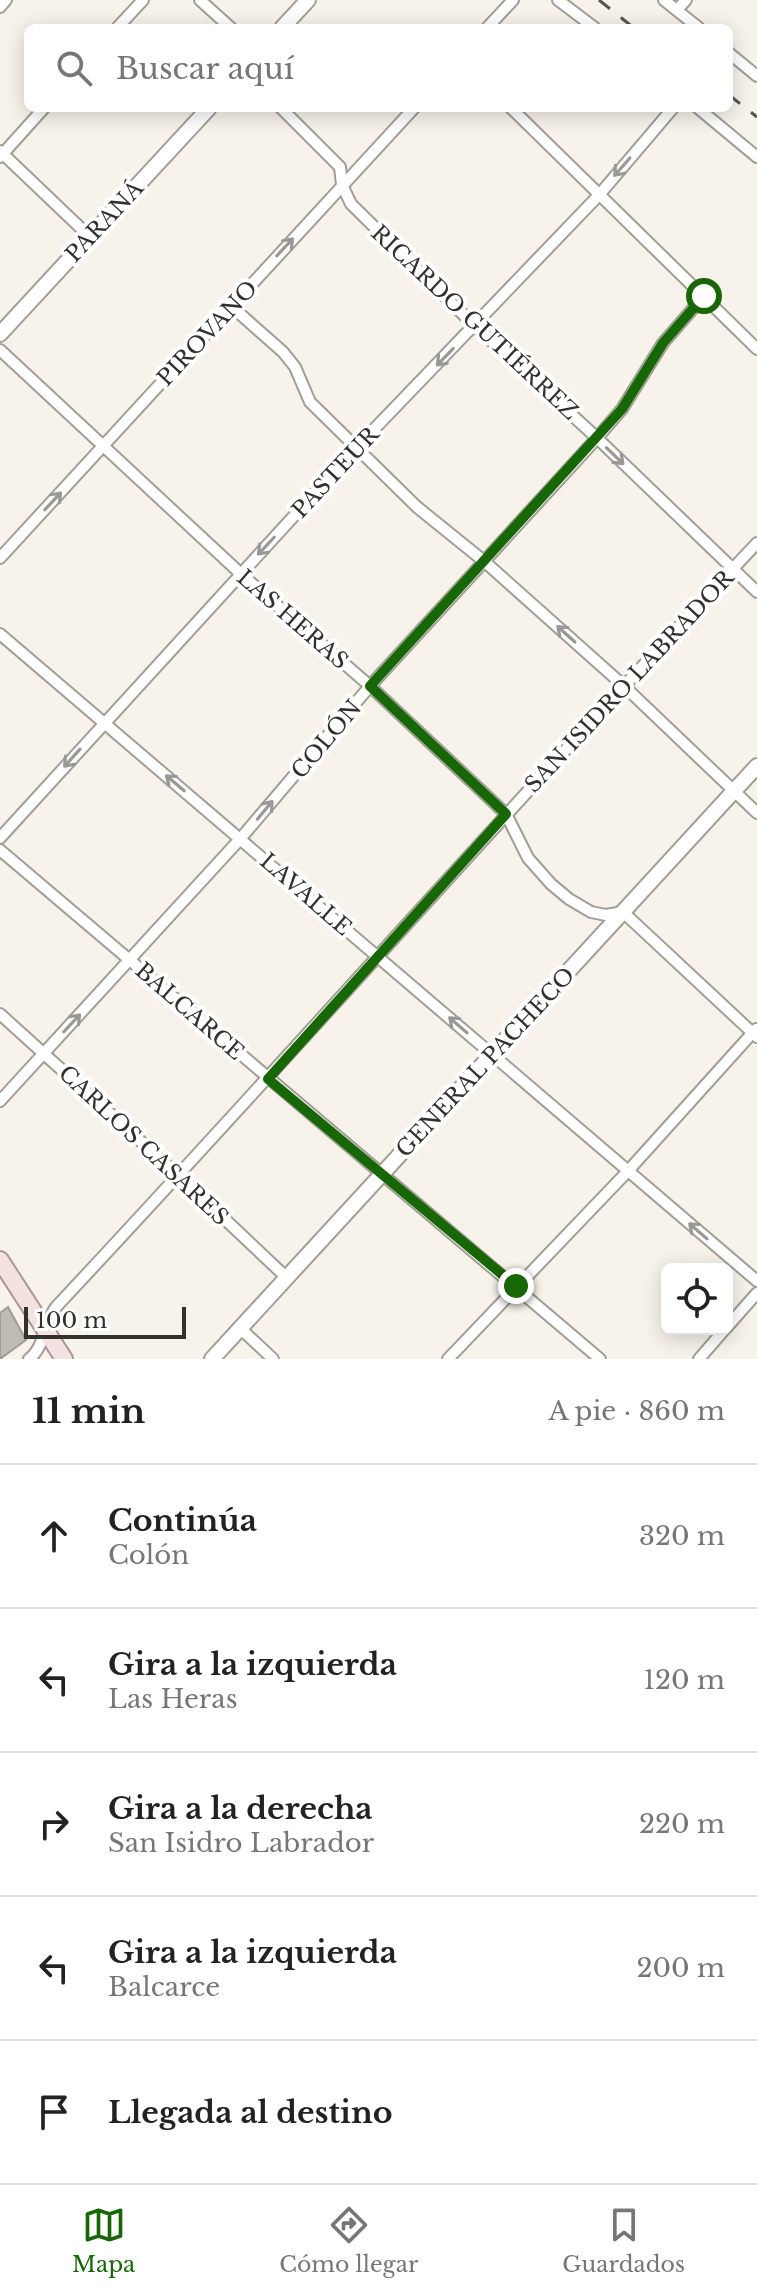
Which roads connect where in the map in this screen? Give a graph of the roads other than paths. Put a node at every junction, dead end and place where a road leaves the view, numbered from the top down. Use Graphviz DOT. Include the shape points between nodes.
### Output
graph roads {
  1 [pos="6,0"];
  2 [pos="143,0"];
  3 [pos="200,0"];
  4 [pos="308,0"];
  5 [pos="513,0"];
  6 [pos="558,0"];
  7 [pos="664,0"];
  8 [pos="686,0"];
  9 [pos="0,7"];
  10 [pos="677,10"];
  11 [pos="121,24"];
  12 [pos="227,24"];
  13 [pos="286,24"];
  14 [pos="491,24"];
  15 [pos="590,24"];
  16 [pos="694,24"];
  17 [pos="733,56"];
  18 [pos="757,76"];
  19 [pos="40,112"];
  20 [pos="205,112"];
  21 [pos="285,112"];
  22 [pos="410,112"];
  23 [pos="515,112"];
  24 [pos="670,112"];
  25 [pos="703,112"];
  26 [pos="1,154"];
  27 [pos="757,157"];
  28 [pos="342,185"];
  29 [pos="599,195"];
  30 [pos="90,237"];
  31 [pos="704,296"];
  32 [pos="231,306"];
  33 [pos="474,325"];
  34 [pos="0,334"];
  35 [pos="757,349"];
  36 [pos="0,350"];
  37 [pos="597,438"];
  38 [pos="104,445"];
  39 [pos="356,448"];
  40 [pos="757,543"];
  41 [pos="0,558"];
  42 [pos="485,562"];
  43 [pos="732,569"];
  44 [pos="241,574"];
  45 [pos="757,592"];
  46 [pos="0,634"];
  47 [pos="370,686"];
  48 [pos="624,686"];
  49 [pos="104,723"];
  50 [pos="757,766"];
  51 [pos="734,791"];
  52 [pos="757,813"];
  53 [pos="506,814"];
  54 [pos="0,838"];
  55 [pos="241,838"];
  56 [pos="0,850"];
  57 [pos="623,912"];
  58 [pos="378,956"];
  59 [pos="132,960"];
  60 [pos="0,1014"];
  61 [pos="756,1032"];
  62 [pos="44,1053"];
  63 [pos="492,1054"];
  64 [pos="268,1079"];
  65 [pos="0,1101"];
  66 [pos="628,1171"];
  67 [pos="381,1175"];
  68 [pos="179,1176"];
  69 [pos="0,1260"];
  70 [pos="287,1278"];
  71 [pos="757,1281"];
  72 [pos="516,1286"];
  73 [pos="757,1293"];
  74 [pos="733,1320"];
  75 [pos="240,1328"];
  76 [pos="45,1331"];
  77 [pos="720,1335"];
  78 [pos="29,1359"];
  79 [pos="64,1359"];
  80 [pos="212,1359"];
  81 [pos="273,1359"];
  82 [pos="448,1359"];
  83 [pos="600,1359"];
  84 [pos="699,1359"];
  1 -- 9 [label="street"];
  2 -- 11 [label="street"];
  3 -- 12 [label="street"];
  4 -- 13 [label="street"];
  5 -- 14 [label="street"];
  6 -- 15 [label="street"];
  7 -- 10 [label="street"];
  8 -- 10 [label="street"];
  10 -- 16 [label="street"];
  17 -- 18 [label="street"];
  19 -- 26 [label="street"];
  20 -- 30 [label="street, PARANÁ"];
  21 -- 28 [label="street, RICARDO GUTIÉRREZ" via="340,167"];
  22 -- 28 [label="street, PIROVANO"];
  23 -- 29 [label="street"];
  24 -- 29 [label="street, PASTEUR, one-way"];
  25 -- 27 [label="street"];
  26 -- 30 [label="street"];
  32 -- 28 [label="street, PIROVANO, one-way"];
  28 -- 33 [label="street, RICARDO GUTIÉRREZ" via="351,204"];
  29 -- 31 [label="street"];
  29 -- 33 [label="street, PASTEUR"];
  30 -- 34 [label="street, PARANÁ"];
  31 -- 35 [label="street"];
  31 -- 37 [label="street, COLÓN" via="663,343"];
  32 -- 38 [label="street, PIROVANO"];
  32 -- 39 [label="street" via="283,352 310,402"];
  33 -- 37 [label="street, RICARDO GUTIÉRREZ"];
  33 -- 39 [label="street, PASTEUR, one-way"];
  36 -- 38 [label="street, LAS HERAS"];
  37 -- 42 [label="street, COLÓN"];
  37 -- 43 [label="street, RICARDO GUTIÉRREZ, one-way"];
  41 -- 38 [label="street, PIROVANO, one-way"];
  38 -- 44 [label="street, LAS HERAS"];
  39 -- 42 [label="street"];
  39 -- 44 [label="street, PASTEUR, one-way"];
  40 -- 43 [label="street, SAN ISIDRO LABRADOR"];
  42 -- 47 [label="street, COLÓN"];
  48 -- 42 [label="street, one-way"];
  43 -- 45 [label="street, RICARDO GUTIÉRREZ"];
  43 -- 48 [label="street, SAN ISIDRO LABRADOR"];
  44 -- 47 [label="street, LAS HERAS"];
  44 -- 49 [label="street, PASTEUR"];
  46 -- 49 [label="street, LAVALLE"];
  47 -- 53 [label="street, LAS HERAS"];
  55 -- 47 [label="street, COLÓN, one-way"];
  48 -- 51 [label="street"];
  48 -- 53 [label="street, SAN ISIDRO LABRADOR"];
  49 -- 54 [label="street, PASTEUR, one-way"];
  55 -- 49 [label="street, LAVALLE, one-way"];
  50 -- 51 [label="street, GENERAL PACHECO"];
  51 -- 52 [label="street"];
  51 -- 57 [label="street, GENERAL PACHECO"];
  53 -- 57 [label="street, LAS HERAS" via="537,871 569,899 600,914"];
  53 -- 58 [label="street, SAN ISIDRO LABRADOR"];
  55 -- 58 [label="street, LAVALLE"];
  55 -- 59 [label="street, COLÓN"];
  56 -- 59 [label="street, BALCARCE"];
  57 -- 61 [label="street"];
  57 -- 63 [label="street, GENERAL PACHECO"];
  63 -- 58 [label="street, LAVALLE, one-way"];
  58 -- 64 [label="street, SAN ISIDRO LABRADOR"];
  62 -- 59 [label="street, COLÓN, one-way"];
  59 -- 64 [label="street, BALCARCE"];
  60 -- 62 [label="street, CARLOS CASARES"];
  61 -- 66 [label="street"];
  62 -- 65 [label="street, COLÓN"];
  62 -- 68 [label="street, CARLOS CASARES"];
  63 -- 66 [label="street, LAVALLE"];
  63 -- 67 [label="street, GENERAL PACHECO"];
  64 -- 67 [label="street, BALCARCE"];
  64 -- 68 [label="street, SAN ISIDRO LABRADOR"];
  71 -- 66 [label="street, LAVALLE, one-way"];
  66 -- 72 [label="street"];
  67 -- 70 [label="street, GENERAL PACHECO"];
  67 -- 72 [label="street, BALCARCE"];
  68 -- 70 [label="street, CARLOS CASARES"];
  68 -- 76 [label="street, SAN ISIDRO LABRADOR" via="56,1307"];
  69 -- 76 [label="main road"];
  70 -- 75 [label="street, GENERAL PACHECO"];
  72 -- 82 [label="street"];
  72 -- 83 [label="street, BALCARCE"];
  73 -- 74 [label="street"];
  75 -- 80 [label="street, GENERAL PACHECO"];
  75 -- 81 [label="street"];
  76 -- 78 [label="street, SAN ISIDRO LABRADOR"];
  76 -- 79 [label="main road"];
  77 -- 84 [label="street"];
}
